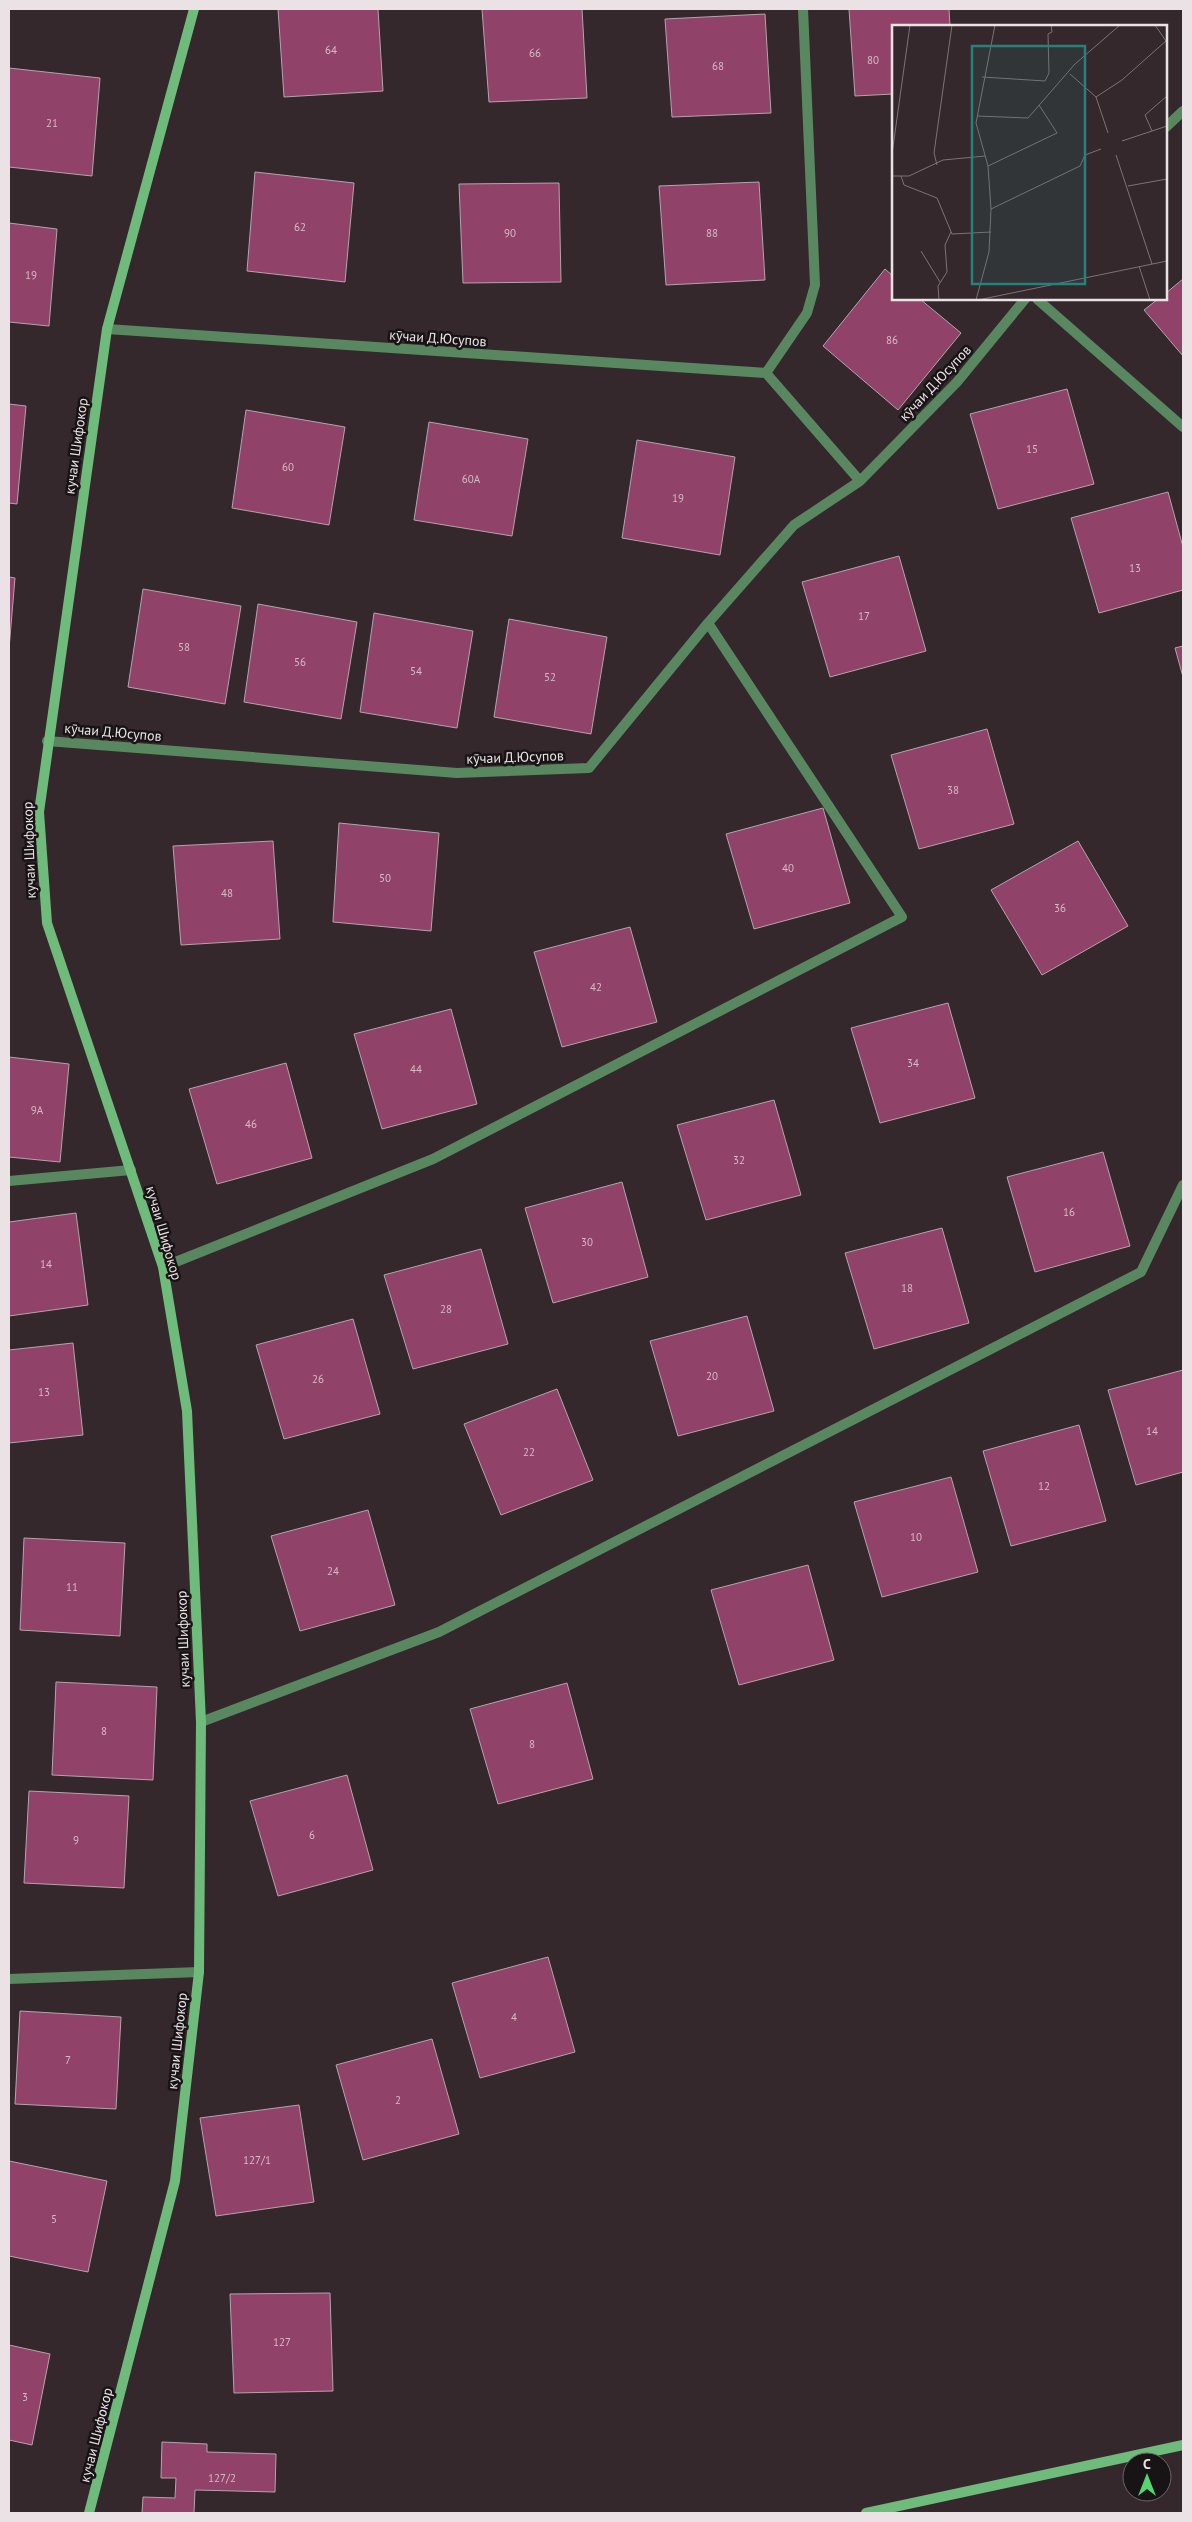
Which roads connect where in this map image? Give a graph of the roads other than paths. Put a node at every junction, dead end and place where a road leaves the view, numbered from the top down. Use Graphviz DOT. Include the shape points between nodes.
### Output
graph roads {
  1 [pos="194,9"];
  2 [pos="803,9"];
  3 [pos="1183,112"];
  4 [pos="1167,126"];
  5 [pos="1024,300"];
  6 [pos="1038,300"];
  7 [pos="108,329"];
  8 [pos="766,373"];
  9 [pos="1183,427"];
  10 [pos="860,481"];
  11 [pos="708,623"];
  12 [pos="47,741"];
  13 [pos="131,1170"];
  14 [pos="9,1181"];
  15 [pos="1183,1185"];
  16 [pos="163,1267"];
  17 [pos="200,1722"];
  18 [pos="199,1972"];
  19 [pos="9,1979"];
  20 [pos="1183,2445"];
  21 [pos="90,2513"];
  22 [pos="866,2513"];
  1 -- 7 [label="street, кучаи Шифокор"];
  2 -- 8 [label="street" via="815,285 807,313"];
  3 -- 4 [label="street"];
  5 -- 10 [label="street, кӯчаи Д.Юсупов" via="957,382"];
  6 -- 9 [label="street"];
  7 -- 8 [label="street, кӯчаи Д.Юсупов"];
  7 -- 12 [label="street, кучаи Шифокор"];
  8 -- 10 [label="street"];
  10 -- 11 [label="street, кӯчаи Д.Юсупов" via="794,525"];
  11 -- 12 [label="street, кӯчаи Д.Юсупов" via="589,768 457,773"];
  11 -- 16 [label="street" via="902,917 433,1159"];
  12 -- 13 [label="street, кучаи Шифокор" via="39,812 46,923"];
  13 -- 14 [label="street"];
  13 -- 16 [label="street, кучаи Шифокор"];
  15 -- 17 [label="street" via="1141,1272 439,1632"];
  16 -- 17 [label="street, кучаи Шифокор" via="187,1411"];
  17 -- 18 [label="street, кучаи Шифокор"];
  18 -- 19 [label="street"];
  18 -- 21 [label="street, кучаи Шифокор" via="175,2181"];
  20 -- 22 [label="street"];
}
